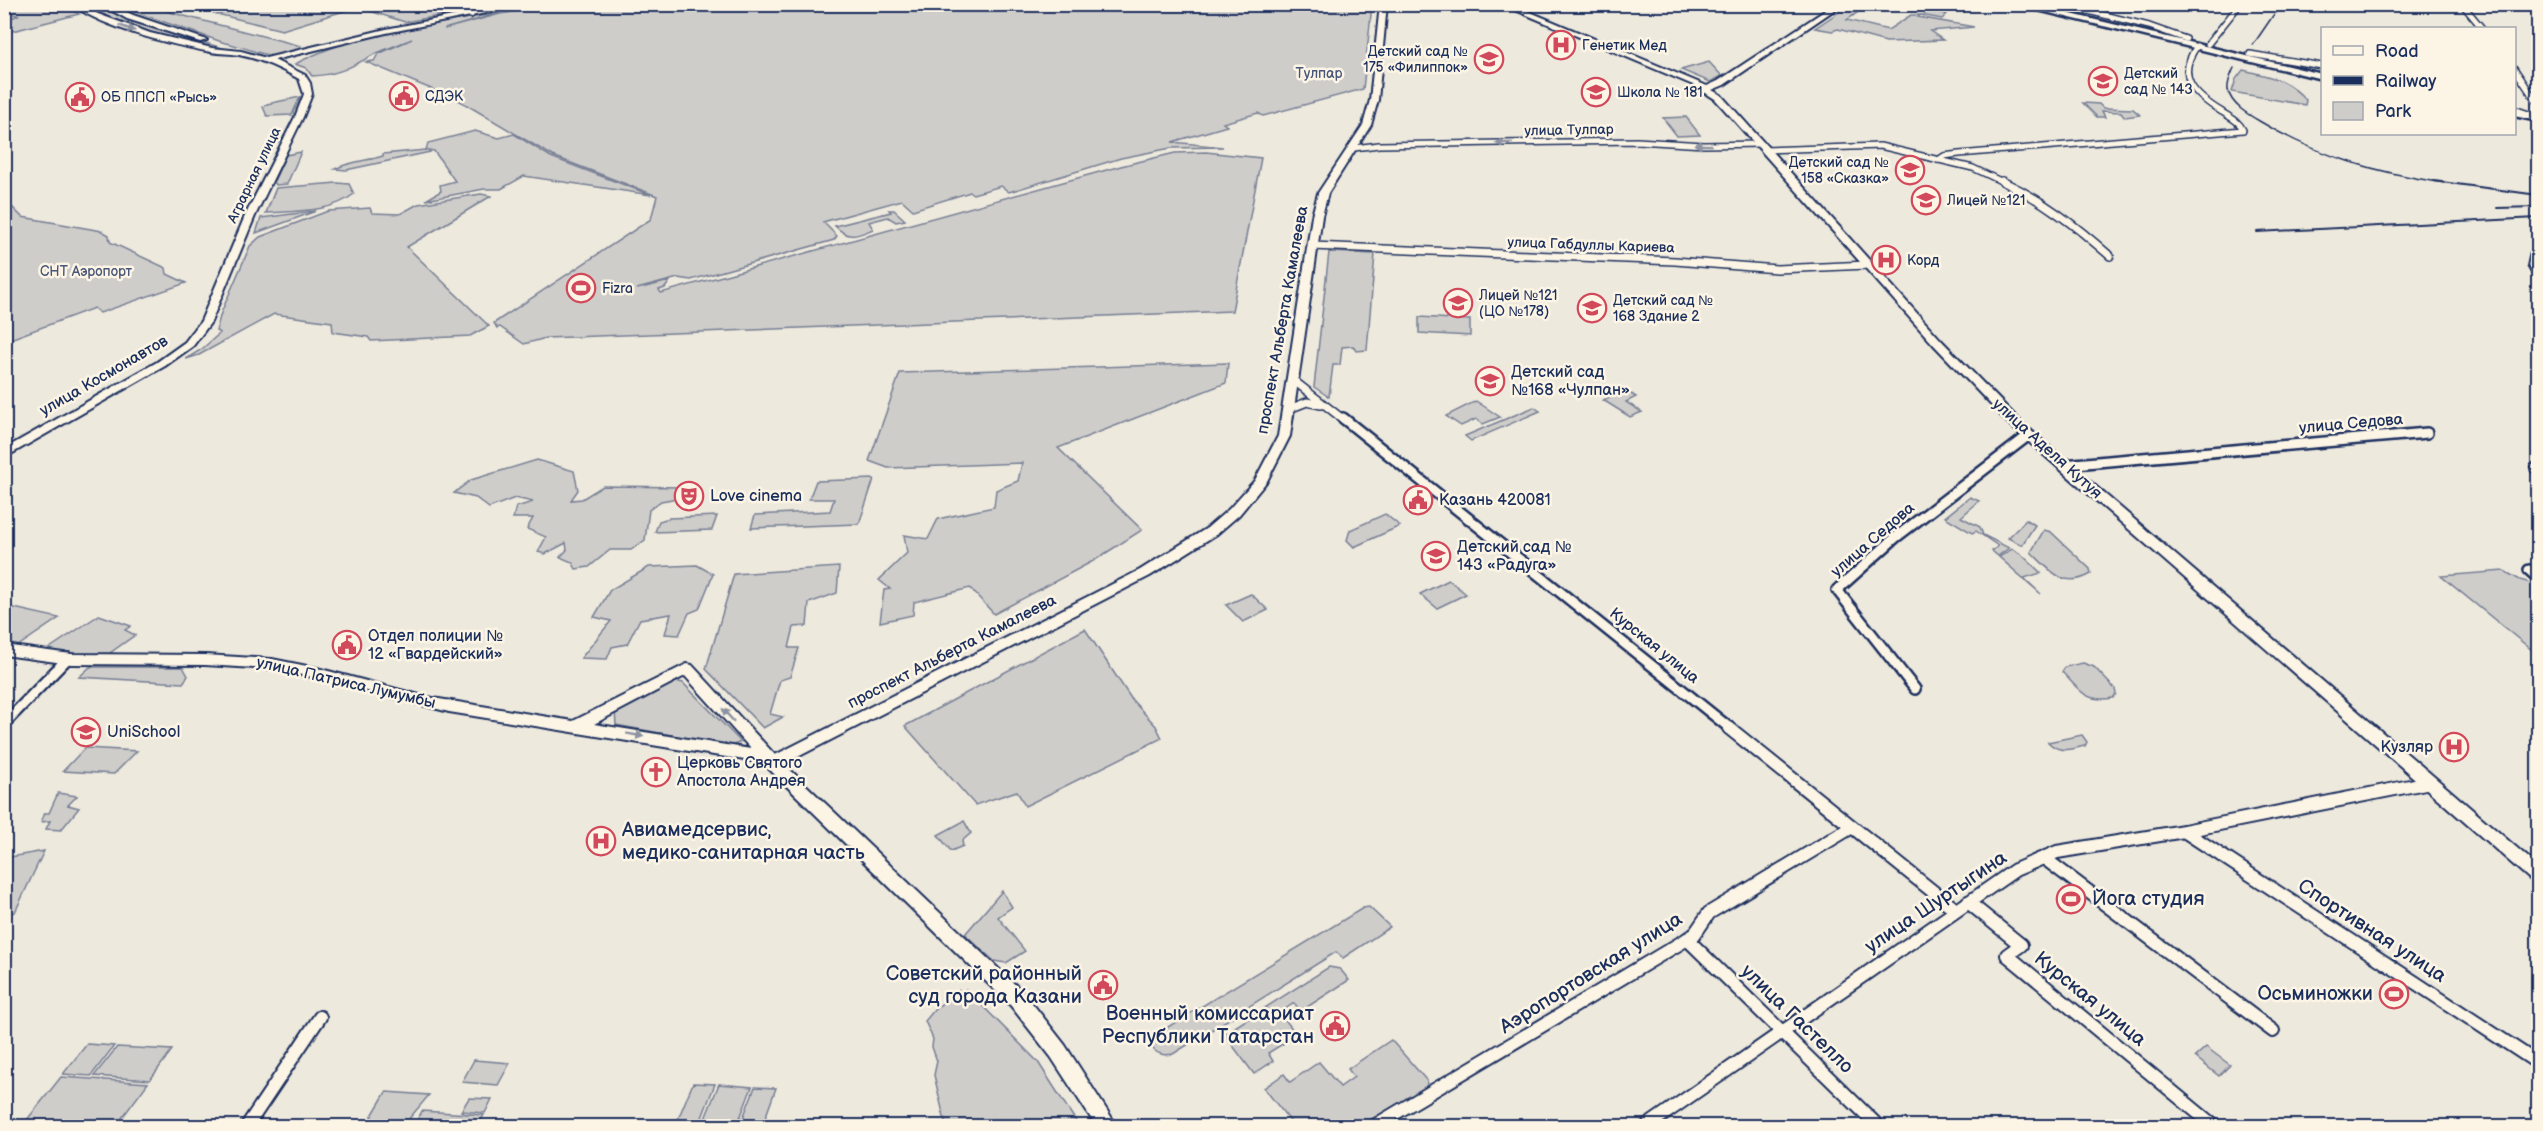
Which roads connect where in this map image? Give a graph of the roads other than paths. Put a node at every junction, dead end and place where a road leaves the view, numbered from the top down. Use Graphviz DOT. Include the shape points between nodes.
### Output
graph roads {
  1 [pos="74,4"];
  2 [pos="103,4"];
  3 [pos="463,4"];
  4 [pos="528,4"];
  5 [pos="1384,4"];
  6 [pos="1504,4"];
  7 [pos="1840,4"];
  8 [pos="2017,4"];
  9 [pos="2037,4"];
  10 [pos="2060,4"];
  11 [pos="2240,4"];
  12 [pos="2462,4"];
  13 [pos="471,15"];
  14 [pos="2481,27"];
  15 [pos="2186,39"];
  16 [pos="2208,44"];
  17 [pos="224,46"];
  18 [pos="2197,46"];
  19 [pos="212,50"];
  20 [pos="241,53"];
  21 [pos="293,55"];
  22 [pos="261,59"];
  23 [pos="281,65"];
  24 [pos="2321,68"];
  25 [pos="2516,71"];
  26 [pos="2321,77"];
  27 [pos="1708,89"];
  28 [pos="2538,105"];
  29 [pos="2516,111"];
  30 [pos="2538,118"];
  31 [pos="2516,123"];
  32 [pos="2538,128"];
  33 [pos="1361,137"];
  34 [pos="1379,145"];
  35 [pos="1762,147"];
  36 [pos="1354,148"];
  37 [pos="1938,160"];
  38 [pos="1312,246"];
  39 [pos="2110,256"];
  40 [pos="1868,265"];
  41 [pos="189,345"];
  42 [pos="1293,380"];
  43 [pos="1289,409"];
  44 [pos="1330,410"];
  45 [pos="2427,433"];
  46 [pos="2029,435"];
  47 [pos="4,454"];
  48 [pos="2063,465"];
  49 [pos="2529,570"];
  50 [pos="2538,578"];
  51 [pos="4,650"];
  52 [pos="68,658"];
  53 [pos="1915,689"];
  54 [pos="615,706"];
  55 [pos="4,724"];
  56 [pos="578,725"];
  57 [pos="609,730"];
  58 [pos="770,760"];
  59 [pos="2430,782"];
  60 [pos="1852,826"];
  61 [pos="2184,831"];
  62 [pos="2044,858"];
  63 [pos="2538,876"];
  64 [pos="1968,902"];
  65 [pos="1956,910"];
  66 [pos="1687,939"];
  67 [pos="320,1017"];
  68 [pos="1781,1031"];
  69 [pos="2273,1031"];
  70 [pos="2538,1063"];
  71 [pos="247,1126"];
  72 [pos="1107,1126"];
  73 [pos="1374,1126"];
  74 [pos="1647,1126"];
  75 [pos="1878,1126"];
  76 [pos="2214,1126"];
  1 -- 19 [label="main road, Аграрная улица, one-way" via="136,31"];
  2 -- 17 [label="main road, Аграрная улица" via="130,17"];
  3 -- 13 [label="street"];
  4 -- 13 [label="main road"];
  5 -- 33 [label="main road, проспект Альберта Камалеева" via="1374,99"];
  6 -- 27 [label="main road"];
  7 -- 27 [label="main road"];
  8 -- 18 [label="main road"];
  9 -- 15 [label="main road"];
  10 -- 15 [label="street"];
  11 -- 16 [label="street"];
  12 -- 14 [label="street"];
  13 -- 21 [label="main road" via="371,34"];
  15 -- 16 [label="main road"];
  16 -- 24 [label="main road"];
  17 -- 19 [label="main road"];
  17 -- 20 [label="main road, Аграрная улица"];
  18 -- 26 [label="main road"];
  18 -- 37 [label="street" via="2186,68 2189,83 2202,98 2240,123 2243,130 1959,154"];
  19 -- 20 [label="main road, Аграрная улица"];
  20 -- 22 [label="main road, Аграрная улица"];
  21 -- 22 [label="main road"];
  21 -- 23 [label="main road"];
  22 -- 23 [label="main road, Аграрная улица"];
  23 -- 41 [label="main road, Аграрная улица" via="302,77 307,98 250,216 206,322"];
  25 -- 28 [label="street"];
  27 -- 35 [label="main road, улица Аделя Кутуя"];
  28 -- 29 [label="street"];
  29 -- 30 [label="main road"];
  31 -- 32 [label="main road"];
  33 -- 34 [label="street, улица Тулпар"];
  33 -- 36 [label="main road, проспект Альберта Камалеева"];
  35 -- 34 [label="street, улица Тулпар, one-way" via="1637,141"];
  34 -- 36 [label="street, улица Тулпар"];
  35 -- 37 [label="street, улица Тулпар" via="1880,146"];
  35 -- 40 [label="main road, улица Аделя Кутуя"];
  36 -- 38 [label="main road, проспект Альберта Камалеева" via="1323,193"];
  37 -- 39 [label="street, улица Тулпар" via="1973,168 2027,193 2075,225"];
  38 -- 40 [label="street, улица Габдуллы Кариева" via="1677,261 1777,270"];
  38 -- 42 [label="main road, проспект Альберта Камалеева"];
  40 -- 46 [label="main road, улица Аделя Кутуя" via="1936,342"];
  41 -- 47 [label="main road, улица Космонавтов"];
  42 -- 43 [label="main road, проспект Альберта Камалеева"];
  42 -- 44 [label="street, Курская улица"];
  43 -- 44 [label="street, Курская улица" via="1310,401"];
  43 -- 58 [label="main road, проспект Альберта Камалеева" via="1284,436 1261,481 1212,531 1145,573"];
  44 -- 60 [label="street, Курская улица"];
  45 -- 48 [label="street, улица Седова"];
  46 -- 48 [label="main road, улица Аделя Кутуя"];
  46 -- 53 [label="street, улица Седова" via="1895,538 1837,590"];
  48 -- 59 [label="main road, улица Аделя Кутуя"];
  49 -- 50 [label="street"];
  51 -- 52 [label="main road, улица Патриса Лумумбы"];
  52 -- 55 [label="street"];
  52 -- 56 [label="main road, улица Патриса Лумумбы" via="275,664 447,706"];
  54 -- 56 [label="main road"];
  54 -- 57 [label="main road" via="609,717"];
  58 -- 54 [label="main road, one-way" via="687,669"];
  56 -- 57 [label="main road, улица Патриса Лумумбы"];
  57 -- 58 [label="main road, улица Патриса Лумумбы, one-way"];
  58 -- 72 [label="main road" via="1018,1000 1058,1051"];
  59 -- 61 [label="street, улица Шуртыгина"];
  59 -- 63 [label="main road, улица Аделя Кутуя"];
  60 -- 65 [label="street, Курская улица"];
  60 -- 66 [label="street, Аэропортовская улица" via="1709,913"];
  61 -- 62 [label="street, улица Шуртыгина" via="2057,852"];
  61 -- 70 [label="street, Спортивная улица"];
  62 -- 64 [label="street, улица Шуртыгина" via="2015,870"];
  62 -- 69 [label="street"];
  64 -- 65 [label="street, улица Шуртыгина"];
  64 -- 76 [label="street, Курская улица" via="2020,945 2007,955"];
  65 -- 68 [label="street, улица Шуртыгина"];
  66 -- 68 [label="street, улица Гастелло"];
  66 -- 73 [label="street, Аэропортовская улица"];
  67 -- 71 [label="street"];
  68 -- 74 [label="street, улица Шуртыгина"];
  68 -- 75 [label="street, улица Гастелло"];
}
